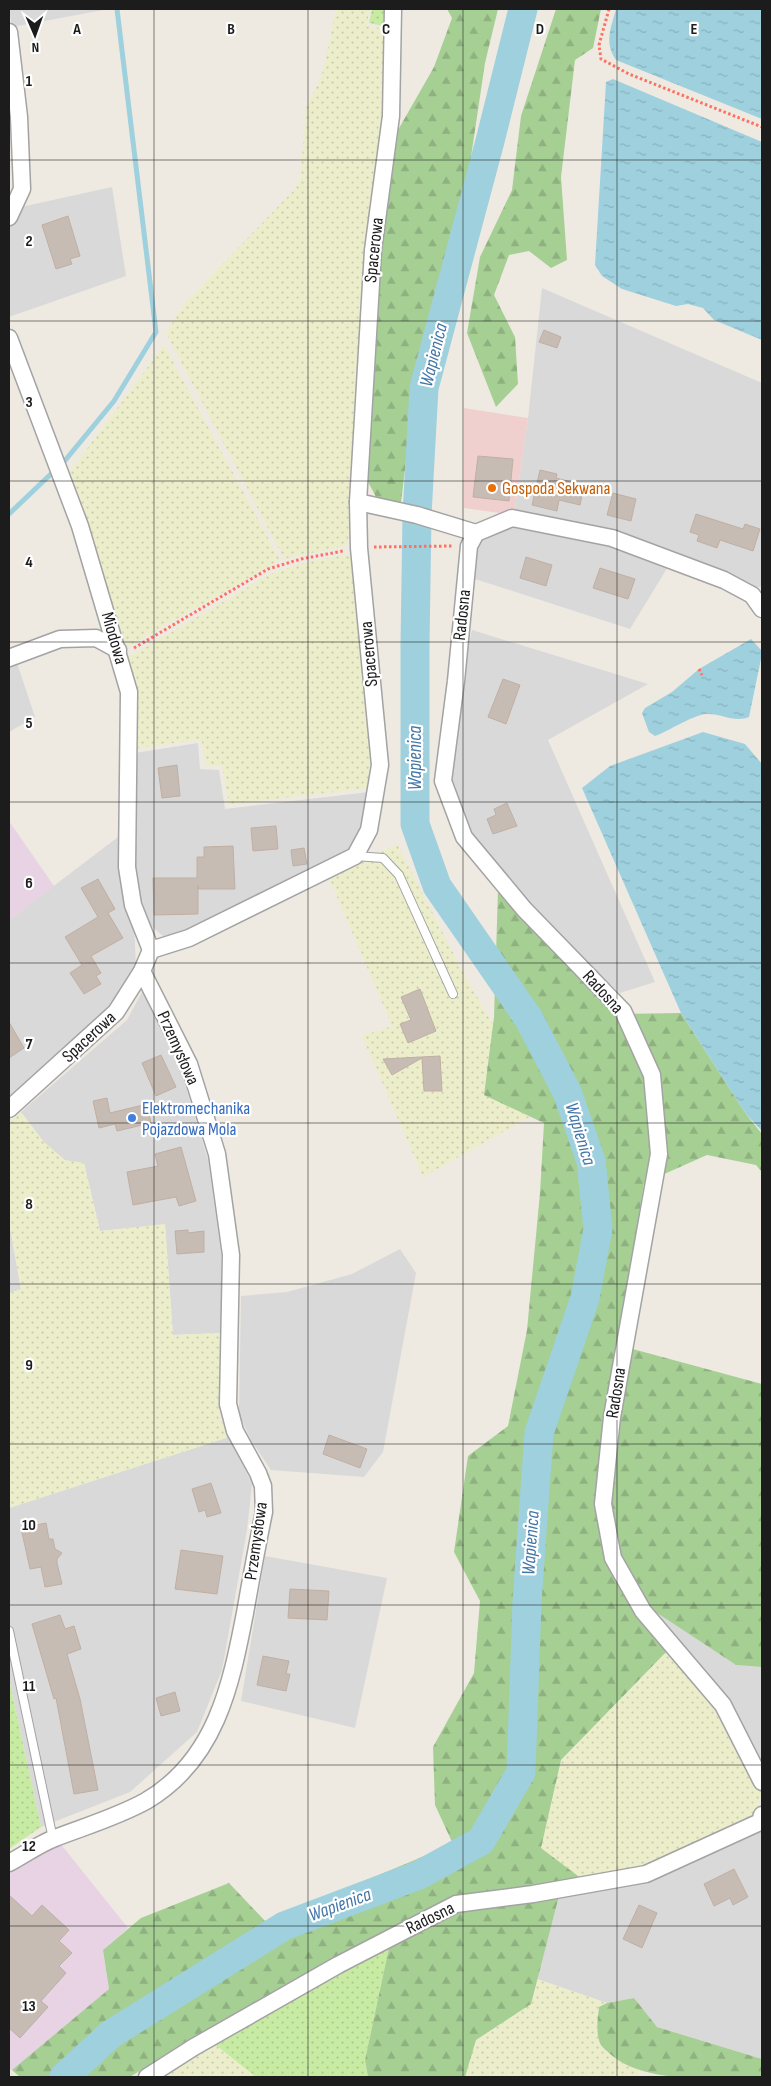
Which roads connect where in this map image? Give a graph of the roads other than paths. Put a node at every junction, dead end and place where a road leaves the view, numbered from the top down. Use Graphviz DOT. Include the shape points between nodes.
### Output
graph roads {
  1 [pos="393,9"];
  2 [pos="9,32"];
  3 [pos="9,216"];
  4 [pos="9,338"];
  5 [pos="358,502"];
  6 [pos="476,533"];
  7 [pos="757,593"];
  8 [pos="762,608"];
  9 [pos="118,652"];
  10 [pos="9,658"];
  11 [pos="355,856"];
  12 [pos="151,950"];
  13 [pos="142,972"];
  14 [pos="454,994"];
  15 [pos="9,1109"];
  16 [pos="9,1631"];
  17 [pos="762,1782"];
  18 [pos="762,1815"];
  19 [pos="53,1839"];
  20 [pos="9,1863"];
  21 [pos="147,2077"];
  1 -- 5 [label="street, Spacerowa" via="390,116 373,250"];
  2 -- 3 [label="street" via="22,189"];
  4 -- 9 [label="street, Miodowa" via="80,526"];
  5 -- 6 [label="street"];
  5 -- 11 [label="street, Spacerowa" via="359,548 380,765 369,830"];
  6 -- 7 [label="street" via="512,518 612,538"];
  6 -- 17 [label="street, Radosna" via="469,546 443,781 464,837 524,909 623,1011 652,1075 659,1154 612,1417 603,1504 613,1558 643,1611 723,1705"];
  7 -- 8 [label="street"];
  9 -- 10 [label="street" via="96,638 60,639"];
  9 -- 12 [label="street, Miodowa" via="129,692 127,867 133,906"];
  11 -- 12 [label="street" via="189,938"];
  11 -- 14 [label="lane" via="383,858 399,875"];
  12 -- 13 [label="street, Spacerowa"];
  13 -- 15 [label="street, Spacerowa" via="116,1012"];
  13 -- 19 [label="street, Przemysłowa" via="189,1064 217,1154 231,1255 228,1404 235,1431 260,1479 264,1512 234,1673 207,1739 169,1784 147,1800 106,1820"];
  16 -- 19 [label="lane"];
  18 -- 21 [label="street, Radosna" via="760,1822 646,1874 456,1904 338,1965"];
  19 -- 20 [label="street, Przemysłowa"];
}
